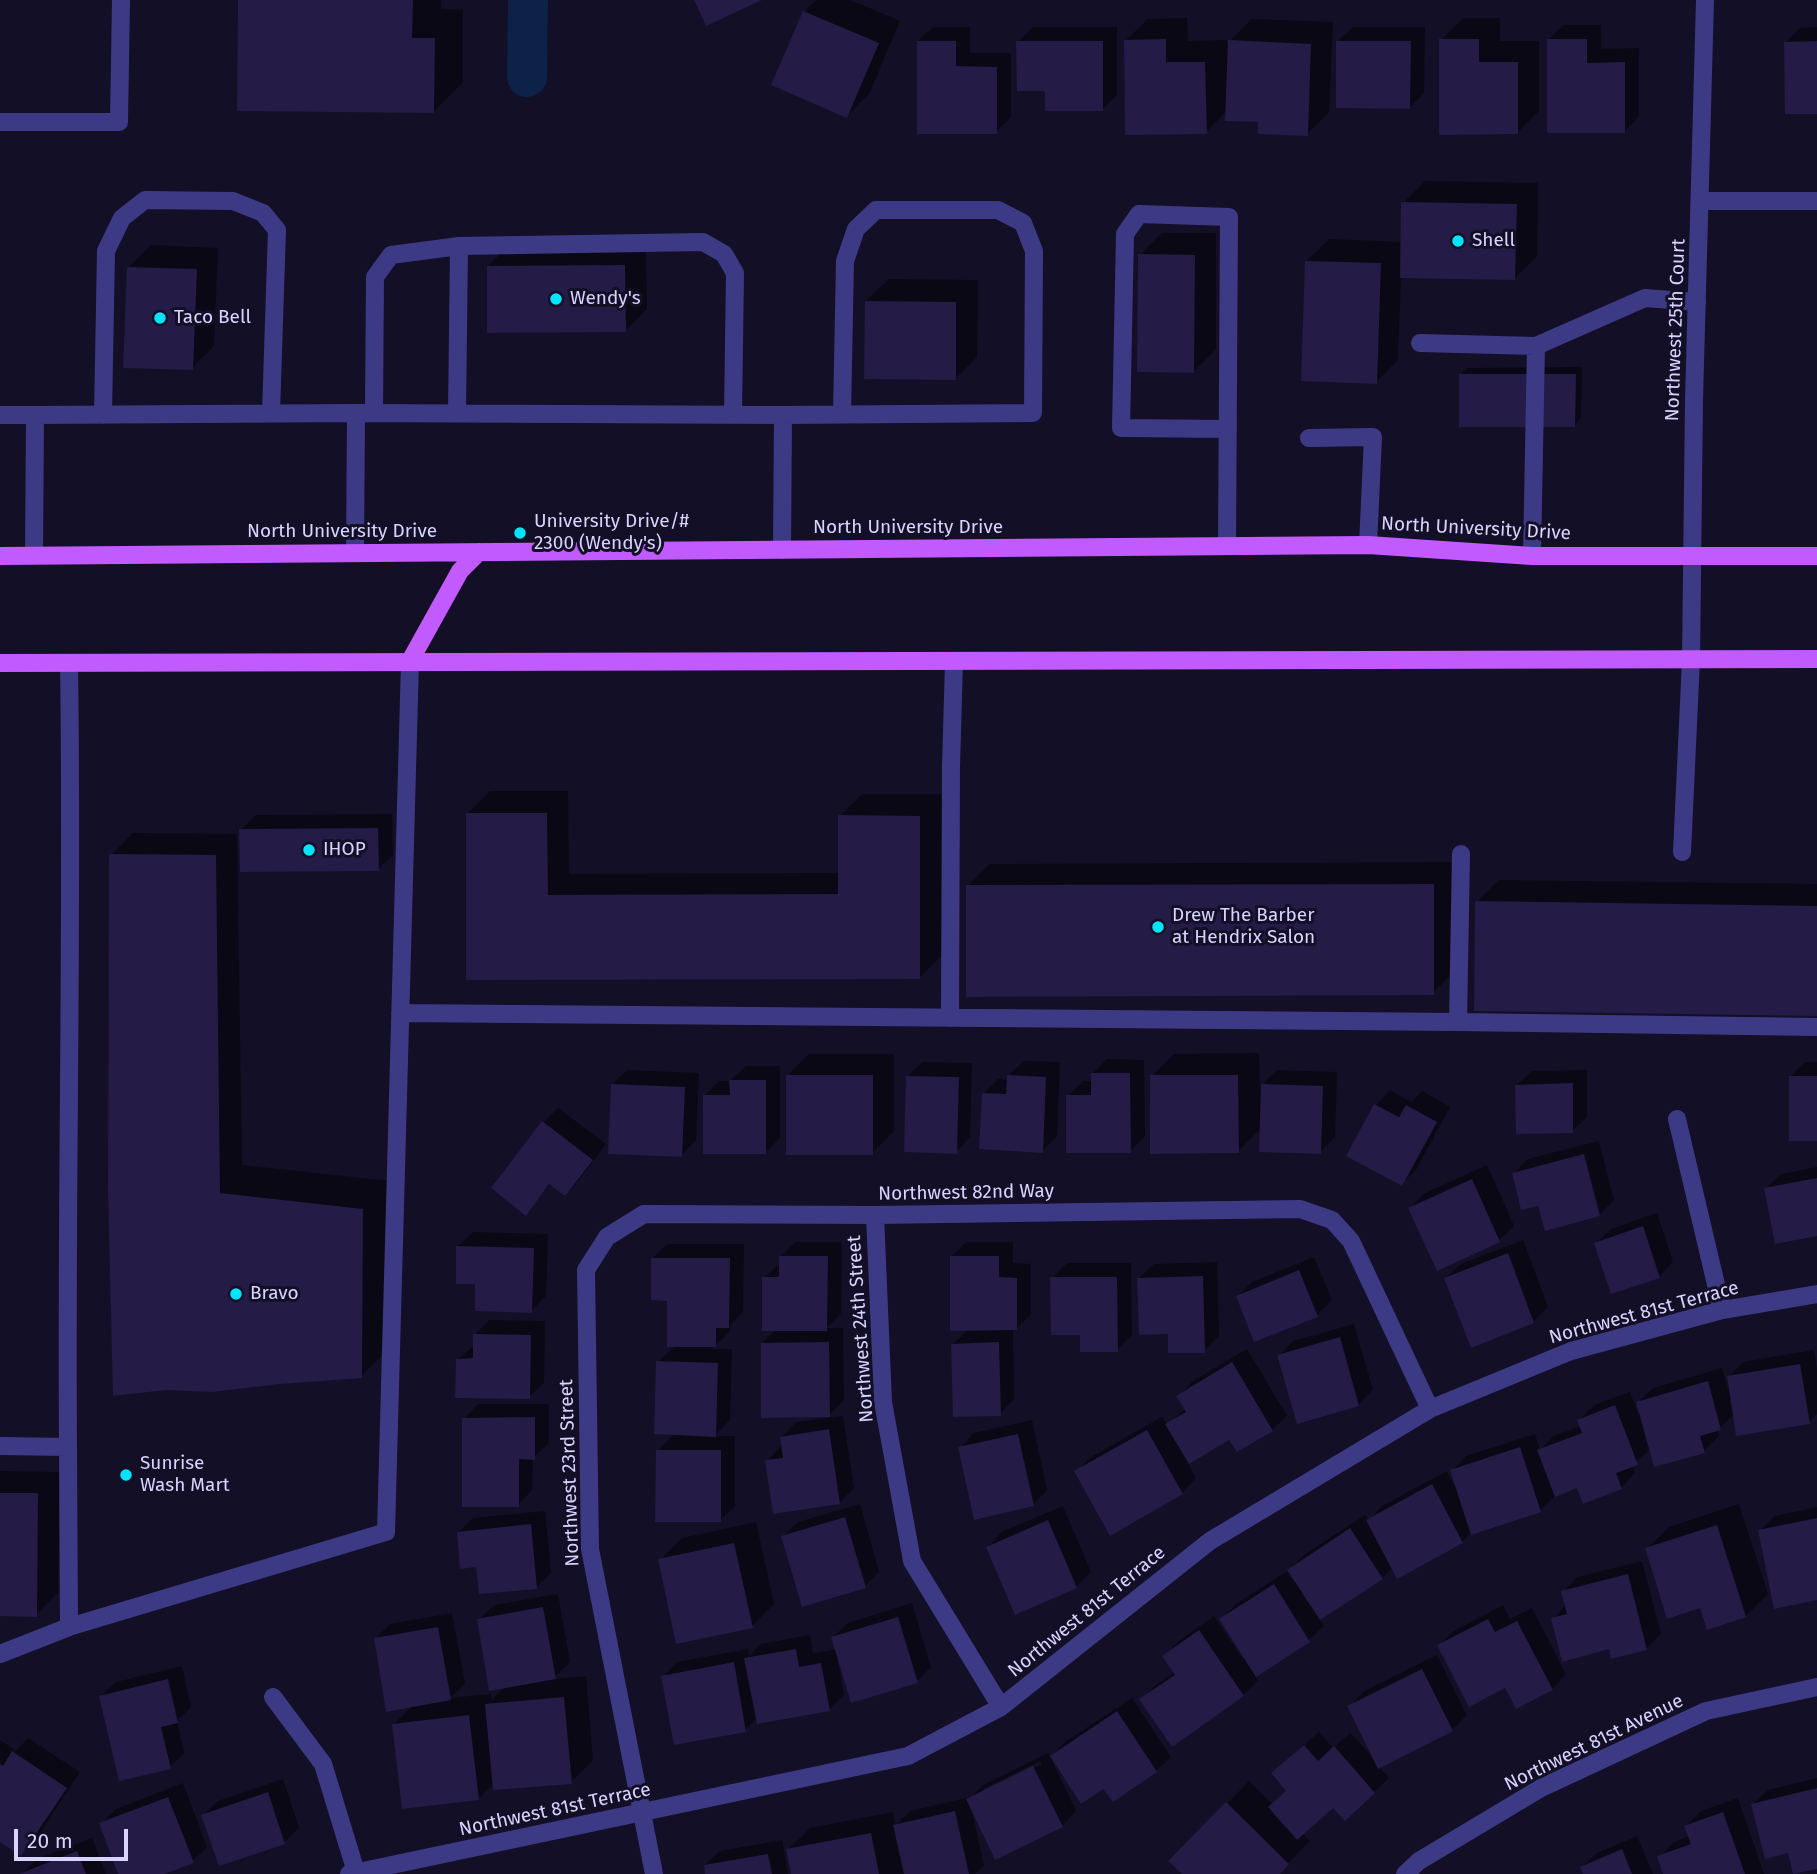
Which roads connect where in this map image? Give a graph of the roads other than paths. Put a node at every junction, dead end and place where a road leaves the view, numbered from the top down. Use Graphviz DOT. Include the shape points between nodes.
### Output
graph roads {
  1 [pos="121,0"];
  2 [pos="1705,0"];
  3 [pos="0,122"];
  4 [pos="1701,201"];
  5 [pos="1817,201"];
  6 [pos="459,246"];
  7 [pos="1697,302"];
  8 [pos="1420,343"];
  9 [pos="1536,345"];
  10 [pos="365,413"];
  11 [pos="457,413"];
  12 [pos="271,414"];
  13 [pos="842,414"];
  14 [pos="0,415"];
  15 [pos="35,415"];
  16 [pos="103,415"];
  17 [pos="733,415"];
  18 [pos="783,415"];
  19 [pos="1228,429"];
  20 [pos="1309,438"];
  21 [pos="1368,545"];
  22 [pos="1227,546"];
  23 [pos="782,550"];
  24 [pos="479,552"];
  25 [pos="355,553"];
  26 [pos="1692,554"];
  27 [pos="34,555"];
  28 [pos="0,556"];
  29 [pos="1532,556"];
  30 [pos="1817,556"];
  31 [pos="1817,659"];
  32 [pos="1690,660"];
  33 [pos="954,661"];
  34 [pos="410,662"];
  35 [pos="0,663"];
  36 [pos="69,663"];
  37 [pos="1682,852"];
  38 [pos="1461,854"];
  39 [pos="400,1013"];
  40 [pos="950,1018"];
  41 [pos="1458,1022"];
  42 [pos="1817,1027"];
  43 [pos="1677,1119"];
  44 [pos="875,1215"];
  45 [pos="607,1237"];
  46 [pos="1817,1294"];
  47 [pos="1721,1310"];
  48 [pos="1430,1409"];
  49 [pos="0,1446"];
  50 [pos="68,1447"];
  51 [pos="69,1627"];
  52 [pos="0,1654"];
  53 [pos="1817,1687"];
  54 [pos="273,1697"];
  55 [pos="1001,1707"];
  56 [pos="642,1814"];
  57 [pos="352,1873"];
  58 [pos="654,1874"];
  59 [pos="1405,1874"];
  1 -- 3 [label="street" via="119,122"];
  2 -- 4 [label="street, Northwest 25th Court"];
  4 -- 5 [label="street"];
  4 -- 7 [label="street, Northwest 25th Court"];
  6 -- 10 [label="street" via="391,256 375,277"];
  6 -- 11 [label="street"];
  6 -- 17 [label="street" via="703,242 724,254 734,273"];
  7 -- 9 [label="street" via="1645,298"];
  7 -- 26 [label="street, Northwest 25th Court"];
  8 -- 9 [label="street"];
  9 -- 29 [label="street"];
  10 -- 11 [label="street"];
  10 -- 12 [label="street"];
  10 -- 25 [label="street"];
  11 -- 17 [label="street"];
  12 -- 16 [label="street"];
  12 -- 16 [label="street" via="277,230 263,213 233,201 145,200 122,218 106,251"];
  13 -- 13 [label="street" via="845,261 856,229 876,210 998,210 1023,223 1034,251 1033,413"];
  13 -- 18 [label="street"];
  14 -- 15 [label="street"];
  15 -- 16 [label="street"];
  15 -- 27 [label="street"];
  17 -- 18 [label="street"];
  18 -- 23 [label="street"];
  19 -- 19 [label="street" via="1229,216 1139,214 1125,233 1121,428"];
  19 -- 22 [label="street"];
  20 -- 21 [label="street" via="1373,437"];
  21 -- 22 [label="main road, North University Drive"];
  21 -- 29 [label="main road, North University Drive"];
  22 -- 23 [label="main road, North University Drive"];
  23 -- 24 [label="main road, North University Drive"];
  24 -- 25 [label="main road, North University Drive"];
  24 -- 34 [label="main road" via="460,571"];
  25 -- 27 [label="main road, North University Drive"];
  26 -- 29 [label="main road, North University Drive"];
  26 -- 30 [label="main road, North University Drive"];
  26 -- 32 [label="street, Northwest 25th Court"];
  27 -- 28 [label="main road, North University Drive"];
  31 -- 32 [label="main road"];
  32 -- 33 [label="main road"];
  32 -- 37 [label="street, Northwest 25th Court"];
  33 -- 34 [label="main road"];
  33 -- 40 [label="street"];
  34 -- 36 [label="main road"];
  34 -- 39 [label="street"];
  35 -- 36 [label="main road"];
  36 -- 50 [label="street"];
  38 -- 41 [label="street"];
  39 -- 40 [label="street"];
  39 -- 51 [label="street" via="386,1532"];
  40 -- 41 [label="street"];
  41 -- 42 [label="street"];
  43 -- 47 [label="street"];
  44 -- 45 [label="street, Northwest 82nd Way" via="644,1214"];
  44 -- 48 [label="street, Northwest 82nd Way" via="1300,1209 1332,1220 1351,1241"];
  44 -- 55 [label="street, Northwest 24th Street" via="883,1402 912,1561"];
  45 -- 56 [label="street, Northwest 23rd Street" via="586,1270 590,1549"];
  46 -- 47 [label="street, Northwest 81st Terrace"];
  47 -- 48 [label="street, Northwest 81st Terrace" via="1571,1351"];
  48 -- 55 [label="street, Northwest 81st Terrace" via="1210,1541"];
  49 -- 50 [label="street"];
  50 -- 51 [label="street"];
  51 -- 52 [label="street"];
  53 -- 59 [label="street, Northwest 81st Avenue" via="1706,1711 1541,1788 1419,1861"];
  54 -- 57 [label="street" via="323,1764"];
  55 -- 56 [label="street, Northwest 81st Terrace" via="908,1756"];
  56 -- 57 [label="street, Northwest 81st Terrace"];
  56 -- 58 [label="street, Northwest 23rd Street"];
}
